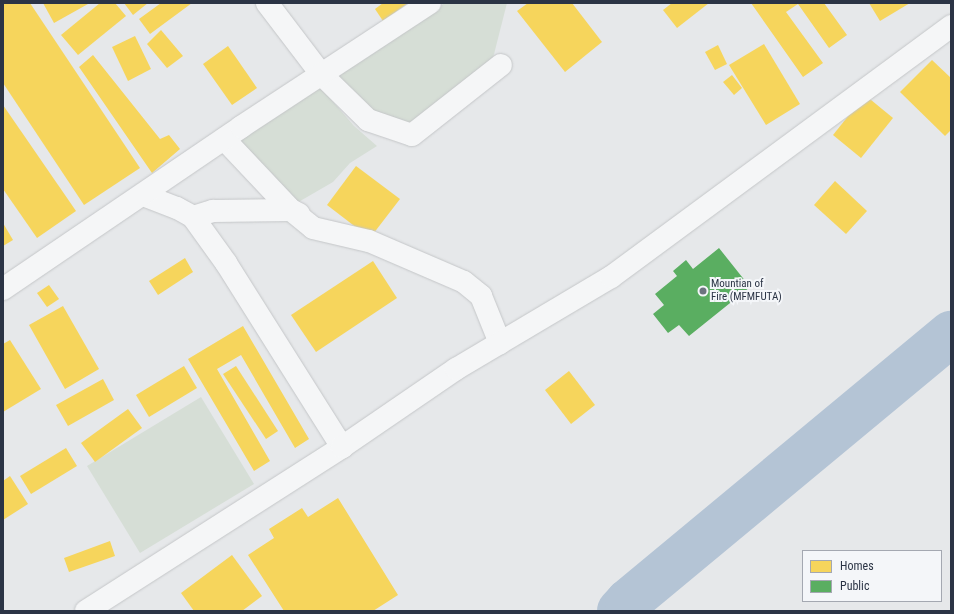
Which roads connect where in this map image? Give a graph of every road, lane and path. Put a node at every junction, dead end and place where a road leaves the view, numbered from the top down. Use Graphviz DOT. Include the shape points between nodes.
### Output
graph roads {
  1 [pos="267,3"];
  2 [pos="430,3"];
  3 [pos="951,26"];
  4 [pos="501,65"];
  5 [pos="321,74"];
  6 [pos="224,139"];
  7 [pos="143,195"];
  8 [pos="291,210"];
  9 [pos="193,218"];
  10 [pos="313,228"];
  11 [pos="3,289"];
  12 [pos="500,343"];
  13 [pos="342,447"];
  14 [pos="86,611"];
  1 -- 5 [label="street"];
  2 -- 5 [label="street"];
  3 -- 12 [label="street" via="611,277"];
  4 -- 5 [label="street" via="412,135 368,120"];
  5 -- 6 [label="street"];
  6 -- 7 [label="street"];
  6 -- 8 [label="street"];
  7 -- 9 [label="street" via="177,208"];
  7 -- 11 [label="street"];
  8 -- 9 [label="street" via="213,211"];
  8 -- 10 [label="street"];
  8 -- 10 [label="street" via="355,237"];
  9 -- 13 [label="street" via="226,263"];
  10 -- 12 [label="street" via="369,241 464,282 481,296"];
  12 -- 13 [label="street" via="414,396"];
  13 -- 14 [label="street"];
}
